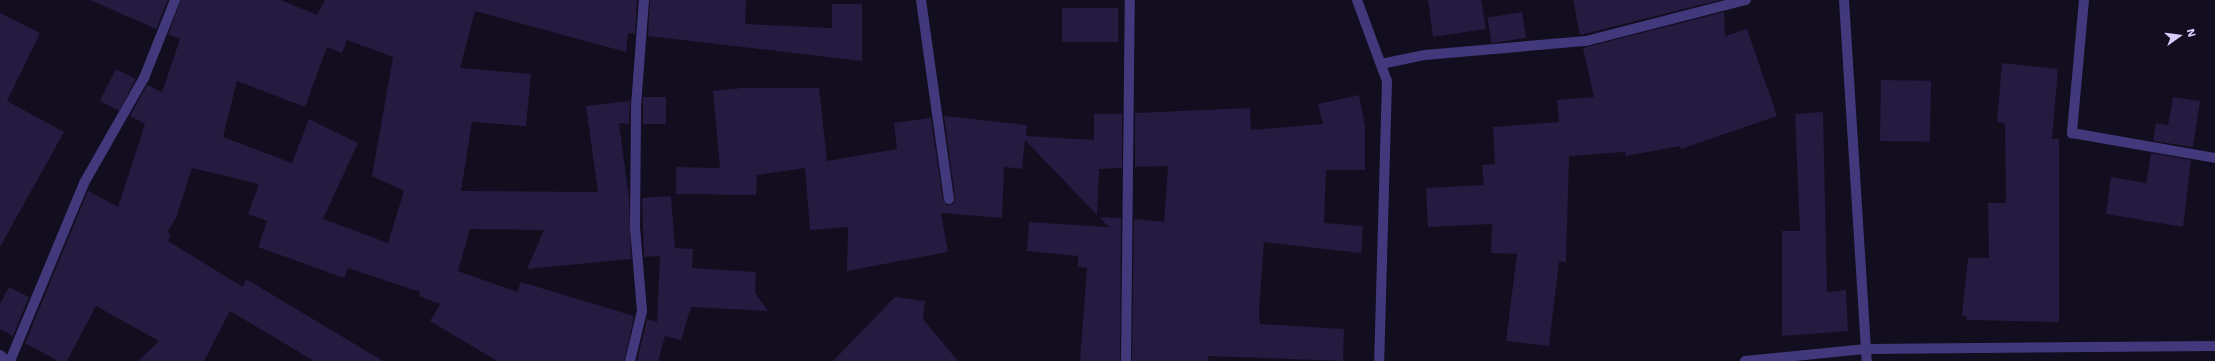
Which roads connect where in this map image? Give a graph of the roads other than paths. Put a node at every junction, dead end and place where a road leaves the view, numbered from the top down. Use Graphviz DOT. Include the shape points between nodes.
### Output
graph roads {
  1 [pos="175,0"];
  2 [pos="644,0"];
  3 [pos="921,0"];
  4 [pos="1130,0"];
  5 [pos="1357,0"];
  6 [pos="1746,0"];
  7 [pos="1844,0"];
  8 [pos="2084,0"];
  9 [pos="1381,64"];
  10 [pos="2215,158"];
  11 [pos="949,199"];
  12 [pos="2215,346"];
  13 [pos="1866,349"];
  14 [pos="0,355"];
  15 [pos="9,361"];
  16 [pos="630,361"];
  17 [pos="1126,361"];
  18 [pos="1379,361"];
  19 [pos="1745,361"];
  20 [pos="1867,361"];
  1 -- 15 [label="street" via="144,78 84,183"];
  2 -- 16 [label="street" via="636,122 635,228 642,311"];
  3 -- 11 [label="street"];
  4 -- 17 [label="street"];
  5 -- 9 [label="street"];
  6 -- 9 [label="street" via="1586,41 1425,55"];
  7 -- 13 [label="street"];
  8 -- 10 [label="street" via="2072,133"];
  9 -- 18 [label="street" via="1387,81"];
  12 -- 13 [label="street"];
  13 -- 19 [label="street"];
  13 -- 20 [label="street"];
  14 -- 15 [label="street"];
}
